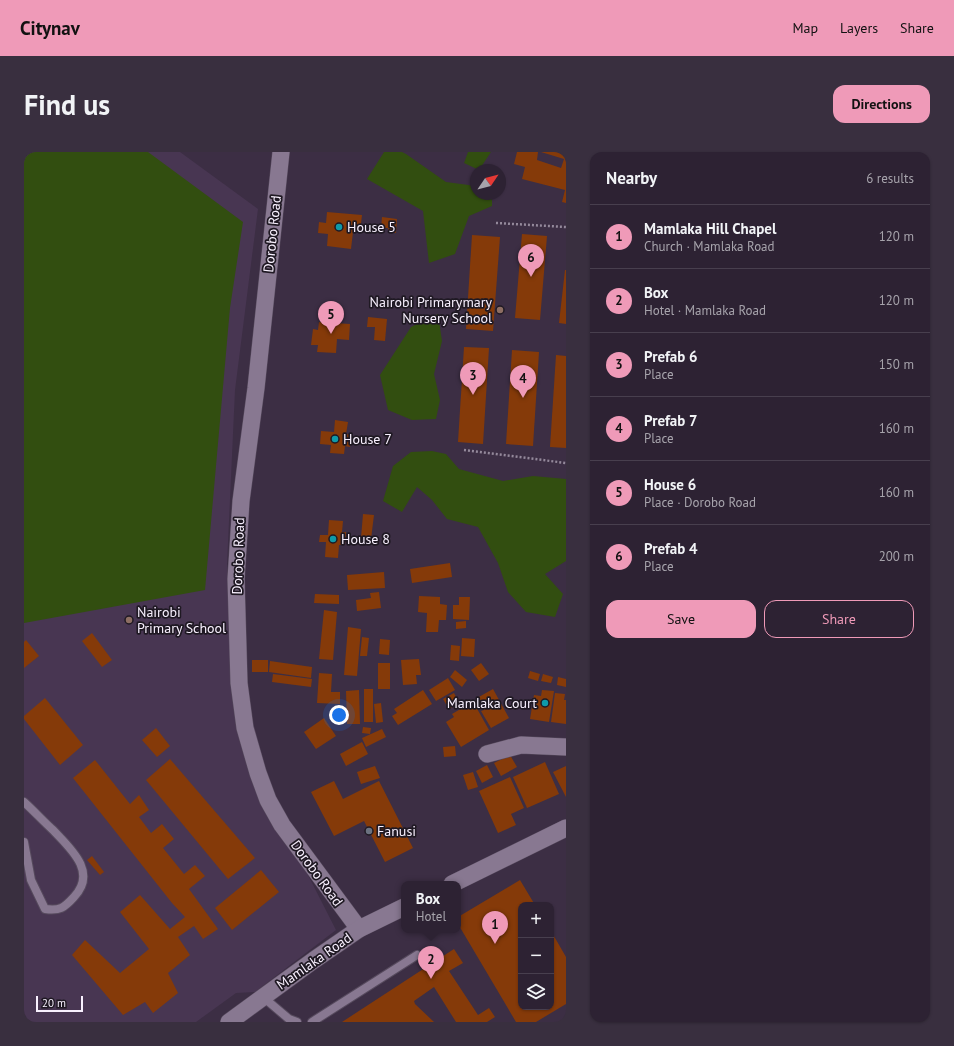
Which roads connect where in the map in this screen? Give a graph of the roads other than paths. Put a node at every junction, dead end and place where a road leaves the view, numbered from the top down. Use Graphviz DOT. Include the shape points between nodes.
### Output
graph roads {
  1 [pos="280,152"];
  2 [pos="566,747"];
  3 [pos="487,754"];
  4 [pos="24,802"];
  5 [pos="566,828"];
  6 [pos="24,842"];
  7 [pos="458,881"];
  8 [pos="401,908"];
  9 [pos="359,929"];
  10 [pos="417,955"];
  11 [pos="263,997"];
  12 [pos="229,1022"];
  13 [pos="297,1022"];
  14 [pos="312,1022"];
  1 -- 9 [label="street, Dorobo Road" via="256,388 241,501 236,579 239,683 245,728 268,800 282,825"];
  2 -- 3 [label="street" via="521,745"];
  4 -- 6 [label="lane" via="71,848 79,860 83,882 66,907 45,909 31,880"];
  5 -- 7 [label="street"];
  8 -- 9 [label="street, Mamlaka Road"];
  9 -- 11 [label="street, Mamlaka Road"];
  10 -- 14 [label="lane"];
  11 -- 12 [label="street, Mamlaka Road"];
  11 -- 13 [label="lane" via="289,1019"];
}
